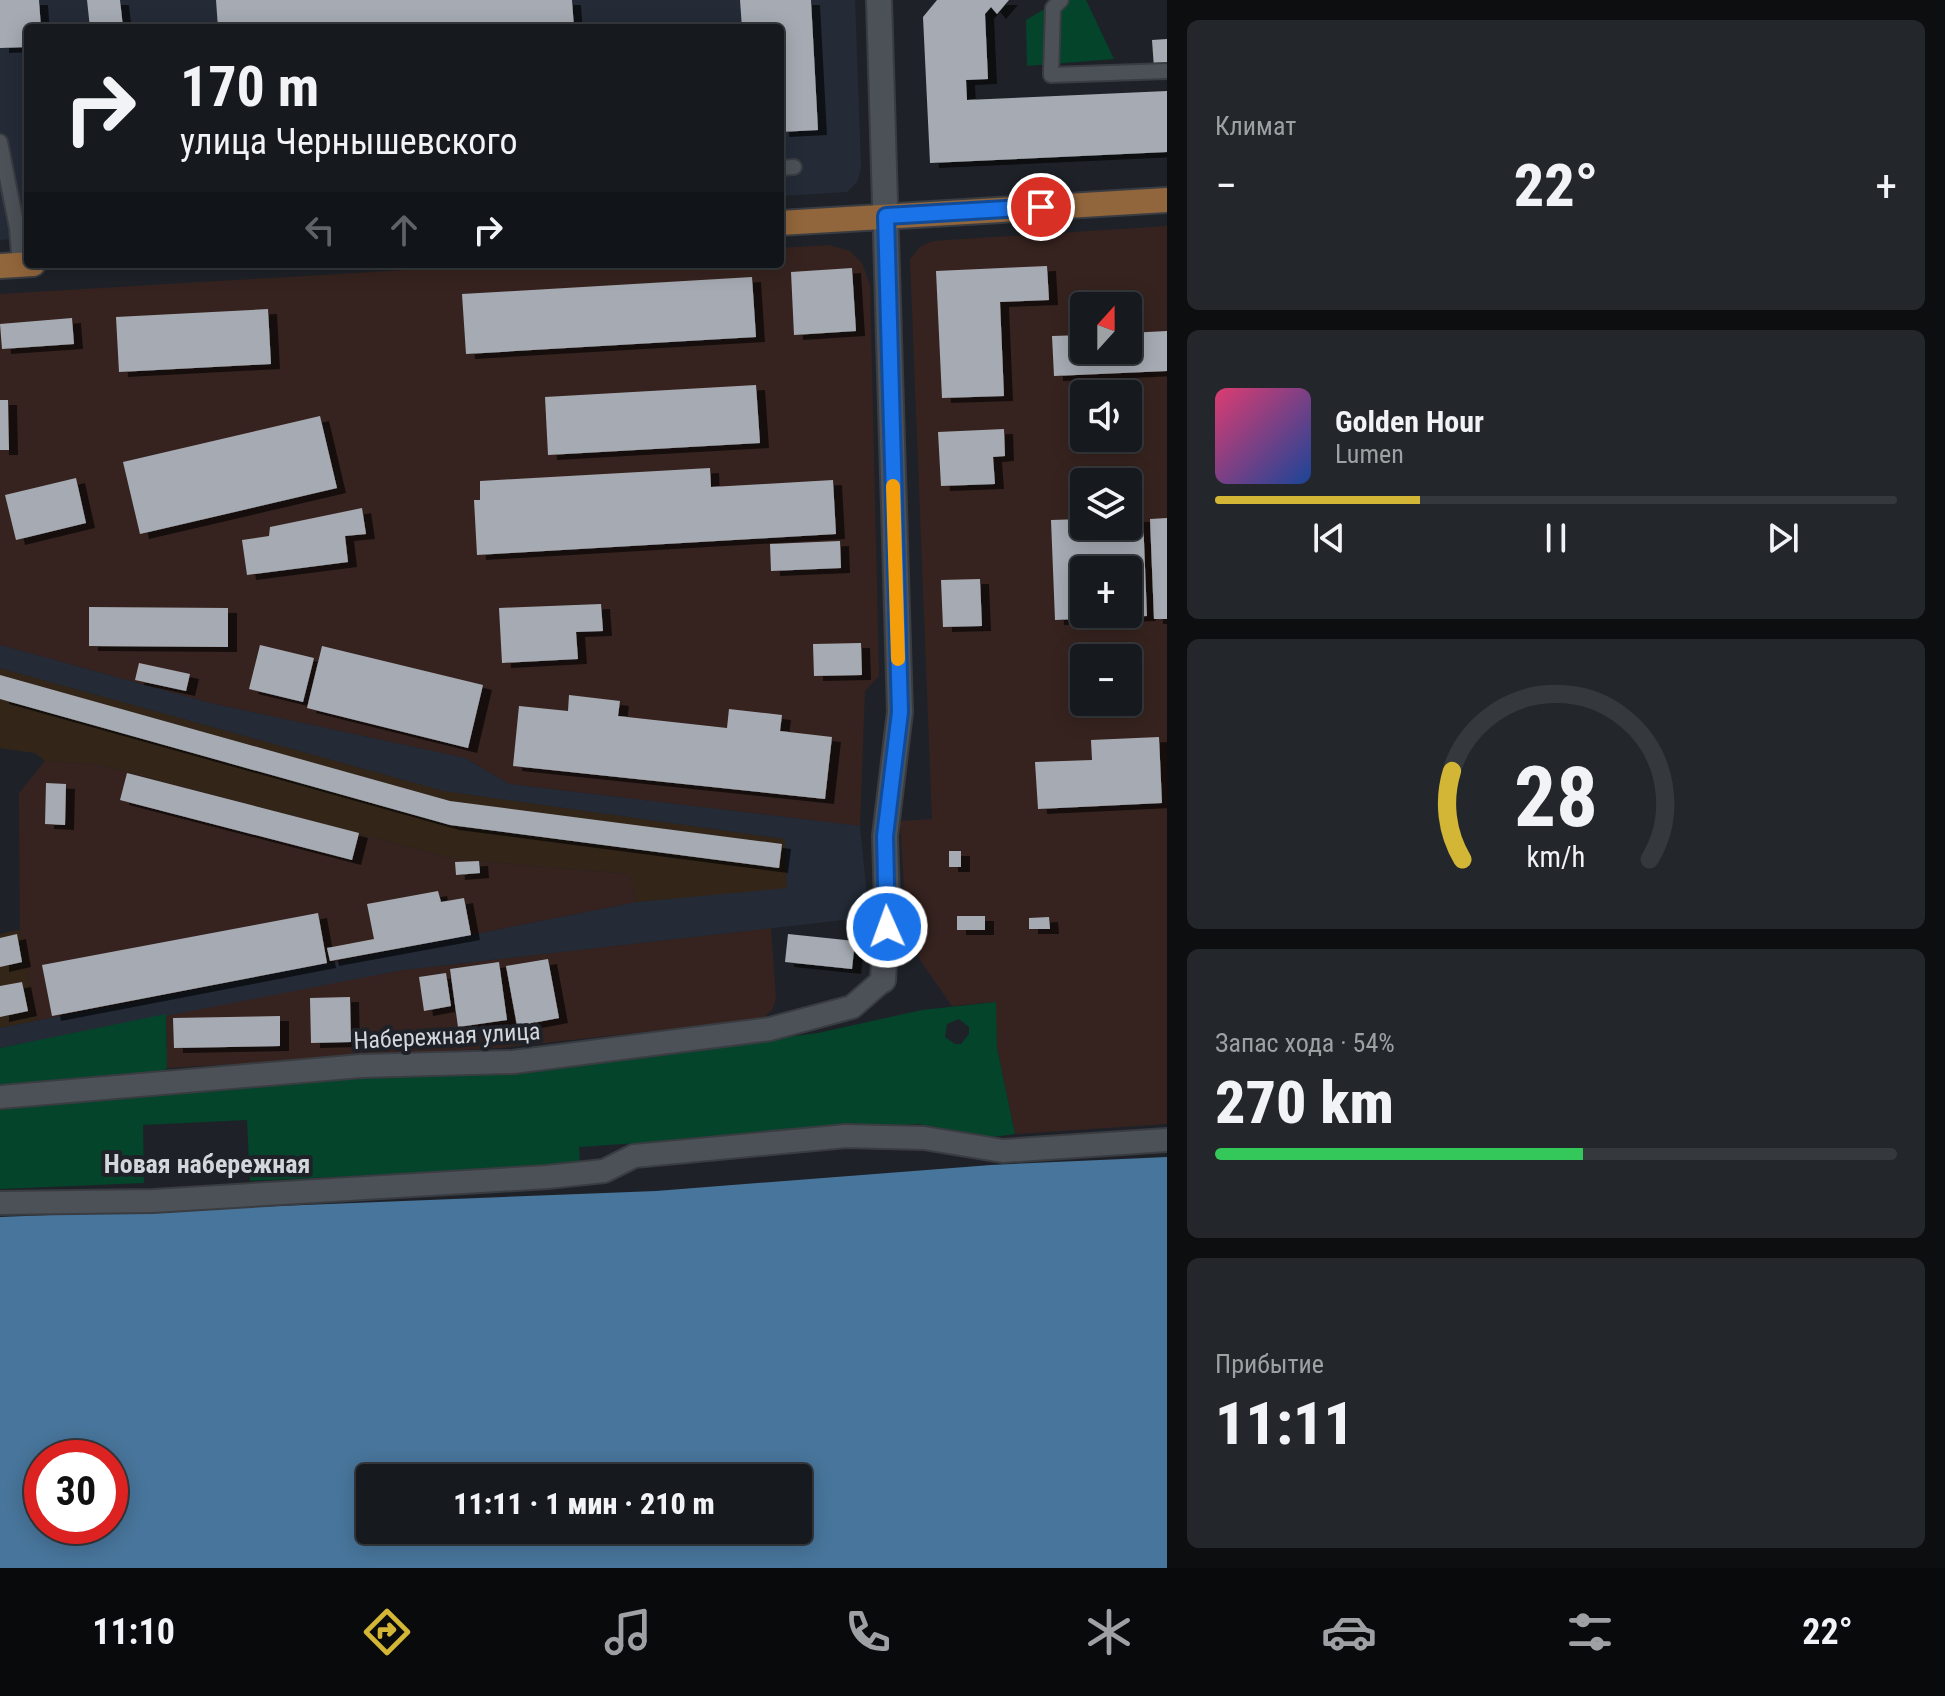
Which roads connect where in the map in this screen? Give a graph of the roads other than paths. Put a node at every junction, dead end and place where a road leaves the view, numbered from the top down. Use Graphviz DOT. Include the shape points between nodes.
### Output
graph roads {
  1 [pos="879,0"];
  2 [pos="1061,0"];
  3 [pos="1167,71"];
  4 [pos="0,142"];
  5 [pos="1167,200"];
  6 [pos="13,206"];
  7 [pos="24,208"];
  8 [pos="886,216"];
  9 [pos="784,223"];
  10 [pos="17,265"];
  11 [pos="883,980"];
  12 [pos="0,1097"];
  13 [pos="1167,1140"];
  14 [pos="0,1203"];
  1 -- 8 [label="street"];
  2 -- 3 [label="lane" via="1053,8 1051,75"];
  4 -- 6 [label="lane"];
  5 -- 8 [label="main road"];
  6 -- 7 [label="lane"];
  6 -- 10 [label="lane"];
  8 -- 9 [label="main road"];
  8 -- 11 [label="street" via="900,712 885,836"];
  11 -- 12 [label="street, Набережная улица" via="852,1007 770,1029 513,1062 361,1066"];
  13 -- 14 [label="street" via="1003,1151 924,1138 846,1136 634,1156 604,1171 547,1177 199,1199"];
}
